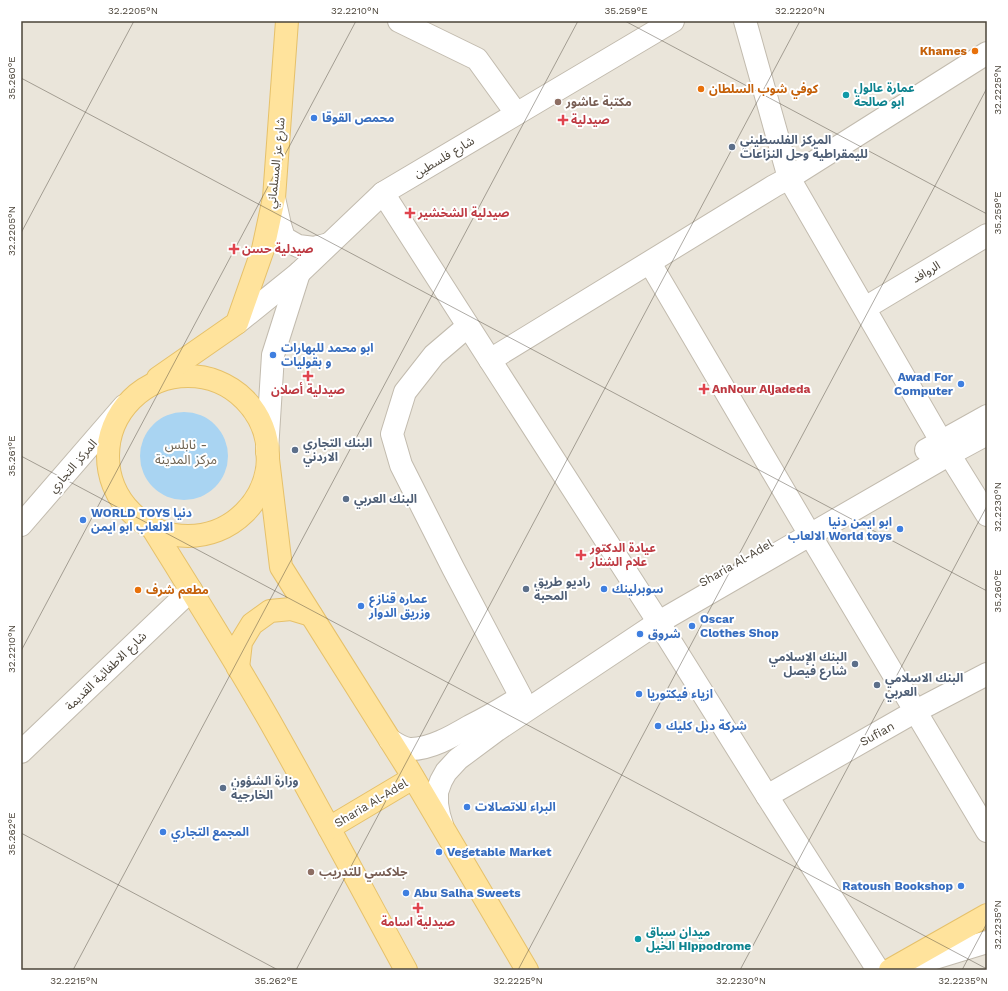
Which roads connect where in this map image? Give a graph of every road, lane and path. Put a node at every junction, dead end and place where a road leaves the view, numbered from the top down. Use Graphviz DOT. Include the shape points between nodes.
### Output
graph roads {
  1 [pos="287,21"];
  2 [pos="399,21"];
  3 [pos="673,21"];
  4 [pos="745,21"];
  5 [pos="987,53"];
  6 [pos="516,114"];
  7 [pos="789,178"];
  8 [pos="383,193"];
  9 [pos="274,198"];
  10 [pos="987,235"];
  11 [pos="329,244"];
  12 [pos="650,263"];
  13 [pos="299,273"];
  14 [pos="865,308"];
  15 [pos="236,323"];
  16 [pos="468,326"];
  17 [pos="490,360"];
  18 [pos="142,389"];
  19 [pos="124,406"];
  20 [pos="987,416"];
  21 [pos="987,434"];
  22 [pos="946,447"];
  23 [pos="267,451"];
  24 [pos="987,515"];
  25 [pos="21,525"];
  26 [pos="153,529"];
  27 [pos="807,529"];
  28 [pos="191,590"];
  29 [pos="311,615"];
  30 [pos="656,617"];
  31 [pos="238,668"];
  32 [pos="987,674"];
  33 [pos="521,696"];
  34 [pos="916,711"];
  35 [pos="492,724"];
  36 [pos="390,740"];
  37 [pos="21,752"];
  38 [pos="413,778"];
  39 [pos="767,796"];
  40 [pos="329,828"];
  41 [pos="444,829"];
  42 [pos="987,831"];
  43 [pos="987,915"];
  44 [pos="987,942"];
  45 [pos="514,949"];
  46 [pos="406,970"];
  47 [pos="511,970"];
  48 [pos="527,970"];
  49 [pos="878,970"];
  50 [pos="890,970"];
  51 [pos="897,970"];
  1 -- 9 [label="main road, شارع عز المسلماني"];
  2 -- 6 [label="street" via="477,59"];
  3 -- 6 [label="street, شارع فلسطين"];
  4 -- 7 [label="street"];
  5 -- 7 [label="street"];
  6 -- 8 [label="street, شارع فلسطين"];
  7 -- 12 [label="street"];
  7 -- 14 [label="street"];
  8 -- 11 [label="street, شارع فلسطين"];
  8 -- 16 [label="street"];
  9 -- 11 [label="street" via="284,238 298,246 314,248"];
  9 -- 15 [label="main road, شارع عز المسلماني" via="263,249"];
  10 -- 14 [label="street, الروافد"];
  11 -- 13 [label="street, شارع فلسطين"];
  12 -- 17 [label="street"];
  12 -- 27 [label="street"];
  13 -- 15 [label="street, شارع فلسطين"];
  13 -- 23 [label="street" via="273,355"];
  14 -- 22 [label="street"];
  15 -- 18 [label="main road"];
  16 -- 17 [label="street"];
  16 -- 33 [label="street" via="434,355 405,392 392,434 401,465"];
  17 -- 30 [label="street"];
  18 -- 19 [label="main road"];
  18 -- 23 [label="main road" via="172,378 191,376 216,380 238,393 255,412 266,435"];
  19 -- 25 [label="street, المركز التجاري"];
  19 -- 26 [label="main road" via="112,427 107,451 109,475 118,497 133,516"];
  20 -- 22 [label="street, Sharia Al-Adel"];
  21 -- 22 [label="street, Sharia Al-Adel"];
  22 -- 24 [label="street"];
  22 -- 27 [label="street, Sharia Al-Adel"];
  23 -- 26 [label="main road" via="268,461 262,486 248,509 228,526 198,536 178,536"];
  23 -- 29 [label="main road" via="281,567"];
  26 -- 28 [label="main road"];
  27 -- 30 [label="street, Sharia Al-Adel"];
  27 -- 34 [label="street"];
  28 -- 31 [label="main road"];
  28 -- 37 [label="street, شارع الاطفائية القديمة"];
  29 -- 31 [label="main road" via="291,609 270,611 252,624 241,642"];
  29 -- 36 [label="main road"];
  30 -- 33 [label="street, Sharia Al-Adel"];
  30 -- 35 [label="street, Sharia Al-Adel"];
  30 -- 39 [label="street"];
  31 -- 40 [label="main road"];
  32 -- 34 [label="street, Sufian"];
  33 -- 35 [label="street, Sharia Al-Adel"];
  34 -- 39 [label="street, Sufian"];
  34 -- 42 [label="street"];
  35 -- 36 [label="street" via="420,748 409,749"];
  35 -- 41 [label="street" via="446,772 441,781 437,792 437,804"];
  36 -- 38 [label="main road"];
  38 -- 40 [label="main road, Sharia Al-Adel"];
  38 -- 41 [label="main road"];
  39 -- 49 [label="street"];
  40 -- 46 [label="main road"];
  41 -- 45 [label="main road"];
  43 -- 50 [label="main road"];
  44 -- 51 [label="street"];
  45 -- 47 [label="main road"];
  45 -- 48 [label="main road"];
}
